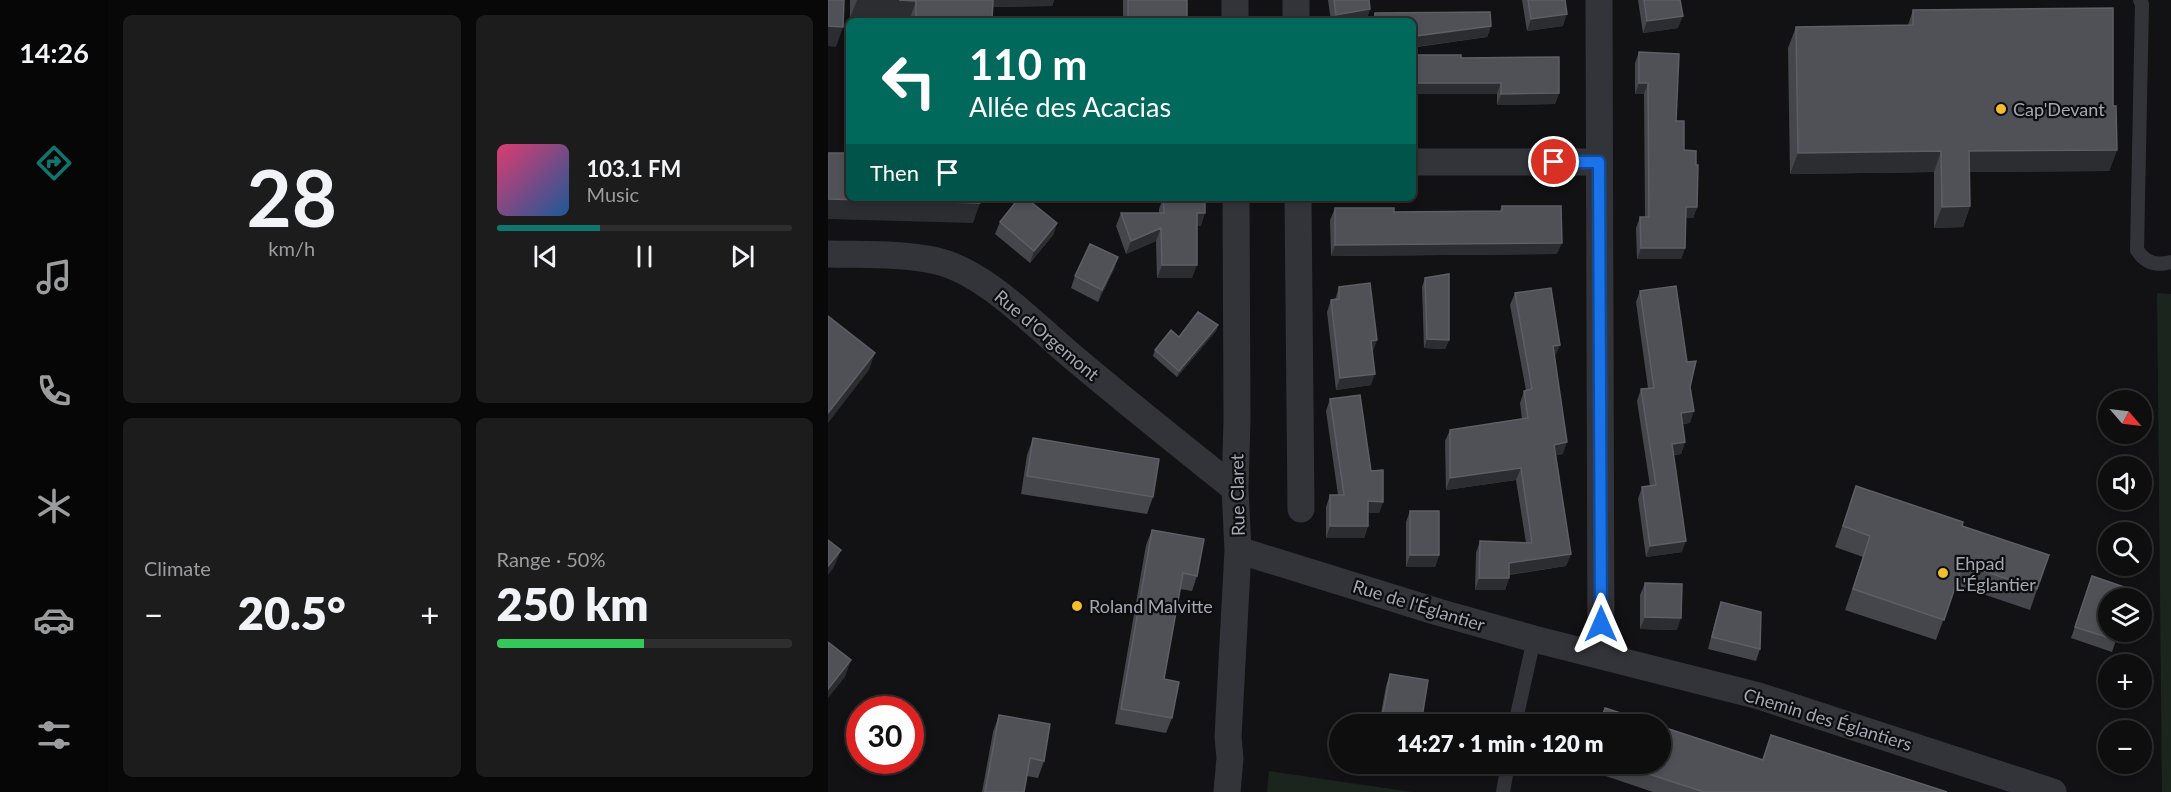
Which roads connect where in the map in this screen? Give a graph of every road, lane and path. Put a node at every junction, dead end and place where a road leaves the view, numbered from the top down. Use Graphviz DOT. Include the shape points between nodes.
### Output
graph roads {
  1 [pos="1235,0"];
  2 [pos="1296,0"];
  3 [pos="1599,0"];
  4 [pos="2140,0"];
  5 [pos="1235,18"];
  6 [pos="1296,18"];
  7 [pos="1416,162"];
  8 [pos="1599,162"];
  9 [pos="1236,201"];
  10 [pos="1299,201"];
  11 [pos="828,254"];
  12 [pos="2171,262"];
  13 [pos="1235,489"];
  14 [pos="1301,509"];
  15 [pos="1238,550"];
  16 [pos="1534,639"];
  17 [pos="1601,656"];
  18 [pos="1517,714"];
  19 [pos="1506,774"];
  20 [pos="1227,792"];
  21 [pos="1503,792"];
  22 [pos="2053,792"];
  1 -- 5 [label="street"];
  2 -- 6 [label="street"];
  3 -- 8 [label="street"];
  4 -- 12 [label="lane" via="2137,250 2143,259 2161,265"];
  7 -- 8 [label="street"];
  8 -- 17 [label="street"];
  9 -- 13 [label="street, Rue Claret"];
  10 -- 14 [label="street"];
  11 -- 13 [label="street, Rue d'Orgemont" via="896,256 938,262 970,274"];
  13 -- 15 [label="street, Rue Claret"];
  15 -- 16 [label="street, Rue de l'Églantier"];
  15 -- 20 [label="street, Rue Claret"];
  16 -- 17 [label="street, Rue de l'Églantier"];
  16 -- 18 [label="lane"];
  17 -- 22 [label="street, Chemin des Églantiers" via="1759,696"];
  19 -- 21 [label="lane"];
}
